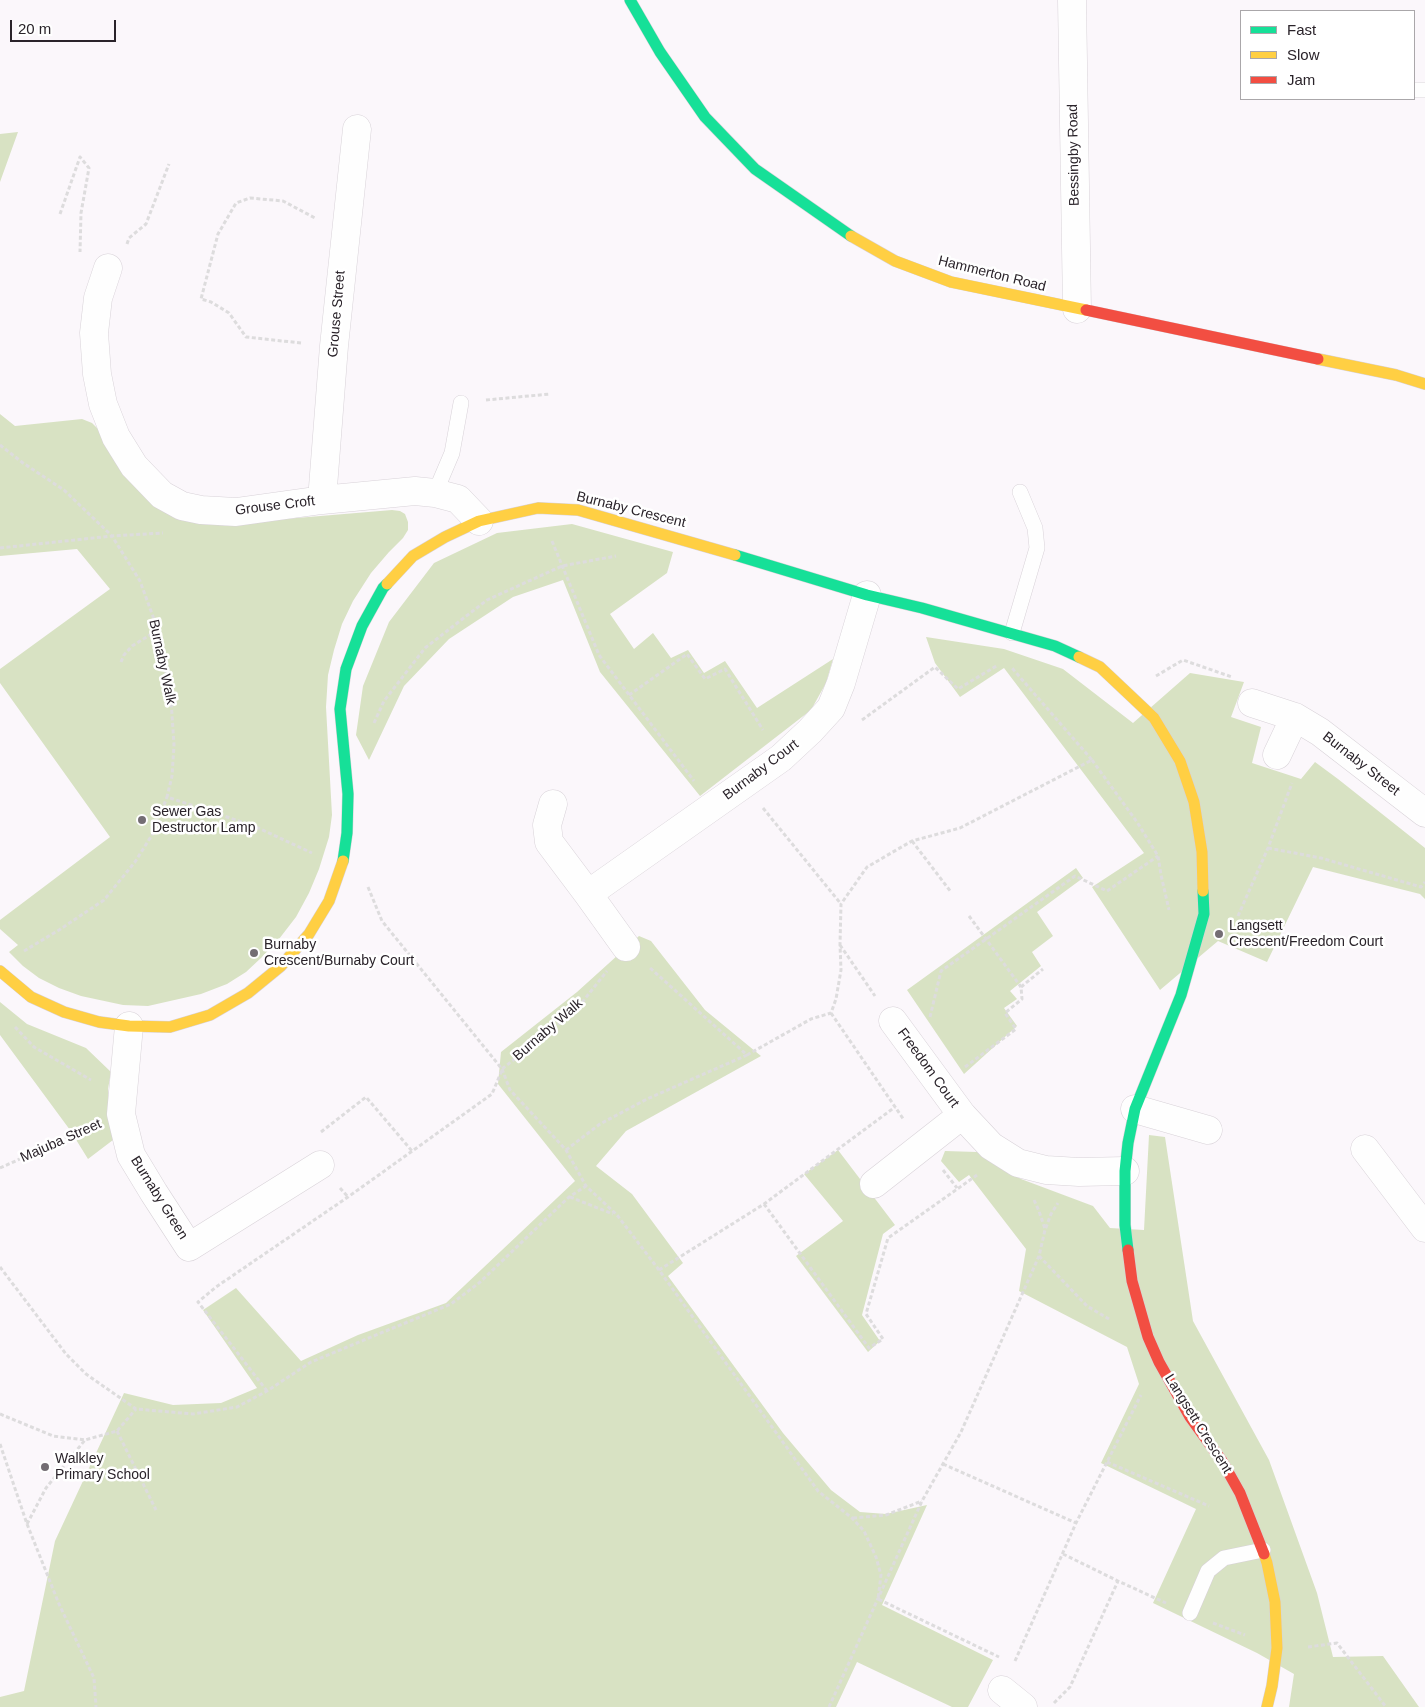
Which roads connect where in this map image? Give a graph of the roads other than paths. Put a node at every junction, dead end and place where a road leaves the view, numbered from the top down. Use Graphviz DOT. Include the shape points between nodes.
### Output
graph roads {
  1 [pos="630,0"];
  2 [pos="1072,0"];
  3 [pos="357,129"];
  4 [pos="108,268"];
  5 [pos="1077,309"];
  6 [pos="1425,384"];
  7 [pos="461,403"];
  8 [pos="1020,492"];
  9 [pos="435,493"];
  10 [pos="322,500"];
  11 [pos="479,521"];
  12 [pos="867,595"];
  13 [pos="1012,633"];
  14 [pos="1252,703"];
  15 [pos="1295,717"];
  16 [pos="1154,718"];
  17 [pos="1277,755"];
  18 [pos="553,804"];
  19 [pos="1425,813"];
  20 [pos="588,894"];
  21 [pos="626,947"];
  22 [pos="0,971"];
  23 [pos="129,1026"];
  24 [pos="900,1030"];
  25 [pos="1135,1109"];
  26 [pos="962,1116"];
  27 [pos="1208,1130"];
  28 [pos="1365,1149"];
  29 [pos="320,1165"];
  30 [pos="1125,1171"];
  31 [pos="874,1184"];
  32 [pos="1425,1228"];
  33 [pos="1263,1550"];
  34 [pos="1190,1613"];
  35 [pos="1002,1690"];
  36 [pos="1023,1707"];
  37 [pos="1267,1707"];
  1 -- 5 [label="street, Hammerton Road" via="660,52 705,117 755,169 842,231 895,261 951,282"];
  2 -- 5 [label="street, Bessingby Road"];
  3 -- 10 [label="street, Grouse Street" via="334,346"];
  4 -- 10 [label="street, Grouse Croft" via="98,298 94,333 97,374 103,404 116,436 134,466 162,495 182,506 201,510 236,512"];
  5 -- 6 [label="street, Hammerton Road" via="1396,375"];
  7 -- 9 [label="lane" via="452,453"];
  8 -- 13 [label="lane" via="1035,528 1037,548"];
  9 -- 10 [label="street, Grouse Croft" via="415,491"];
  9 -- 11 [label="street, Grouse Croft" via="458,499"];
  11 -- 12 [label="street, Burnaby Crescent" via="538,508 578,510 683,538"];
  11 -- 23 [label="street, Burnaby Crescent" via="413,556 383,588 362,626 346,669 340,709 348,794 348,833 342,866 328,902 310,934 281,966 248,994 210,1015 170,1027"];
  12 -- 13 [label="street, Burnaby Crescent"];
  12 -- 20 [label="street, Burnaby Court" via="831,708 781,758"];
  13 -- 16 [label="street, Burnaby Crescent" via="1056,646 1100,667"];
  14 -- 15 [label="street, Burnaby Street"];
  15 -- 17 [label="street"];
  15 -- 19 [label="street, Burnaby Street" via="1320,732"];
  16 -- 25 [label="street, Langsett Crescent" via="1180,760 1194,802 1202,852 1204,914 1181,996"];
  18 -- 20 [label="street" via="547,825 549,842"];
  20 -- 21 [label="street"];
  22 -- 23 [label="street, Burnaby Crescent" via="31,997 64,1012"];
  23 -- 29 [label="street, Burnaby Green" via="121,1114 131,1155 189,1247"];
  24 -- 26 [label="street, Freedom Court"];
  25 -- 27 [label="street"];
  25 -- 30 [label="street, Langsett Crescent"];
  26 -- 30 [label="street, Freedom Court" via="992,1146 1018,1163 1046,1170"];
  26 -- 31 [label="street, Freedom Court"];
  28 -- 32 [label="street"];
  30 -- 33 [label="street, Langsett Crescent" via="1125,1225 1132,1281 1148,1337 1190,1417 1222,1460 1240,1493"];
  33 -- 34 [label="lane" via="1224,1558 1208,1571"];
  33 -- 37 [label="street, Langsett Crescent" via="1275,1602 1277,1648"];
  35 -- 36 [label="street"];
}
